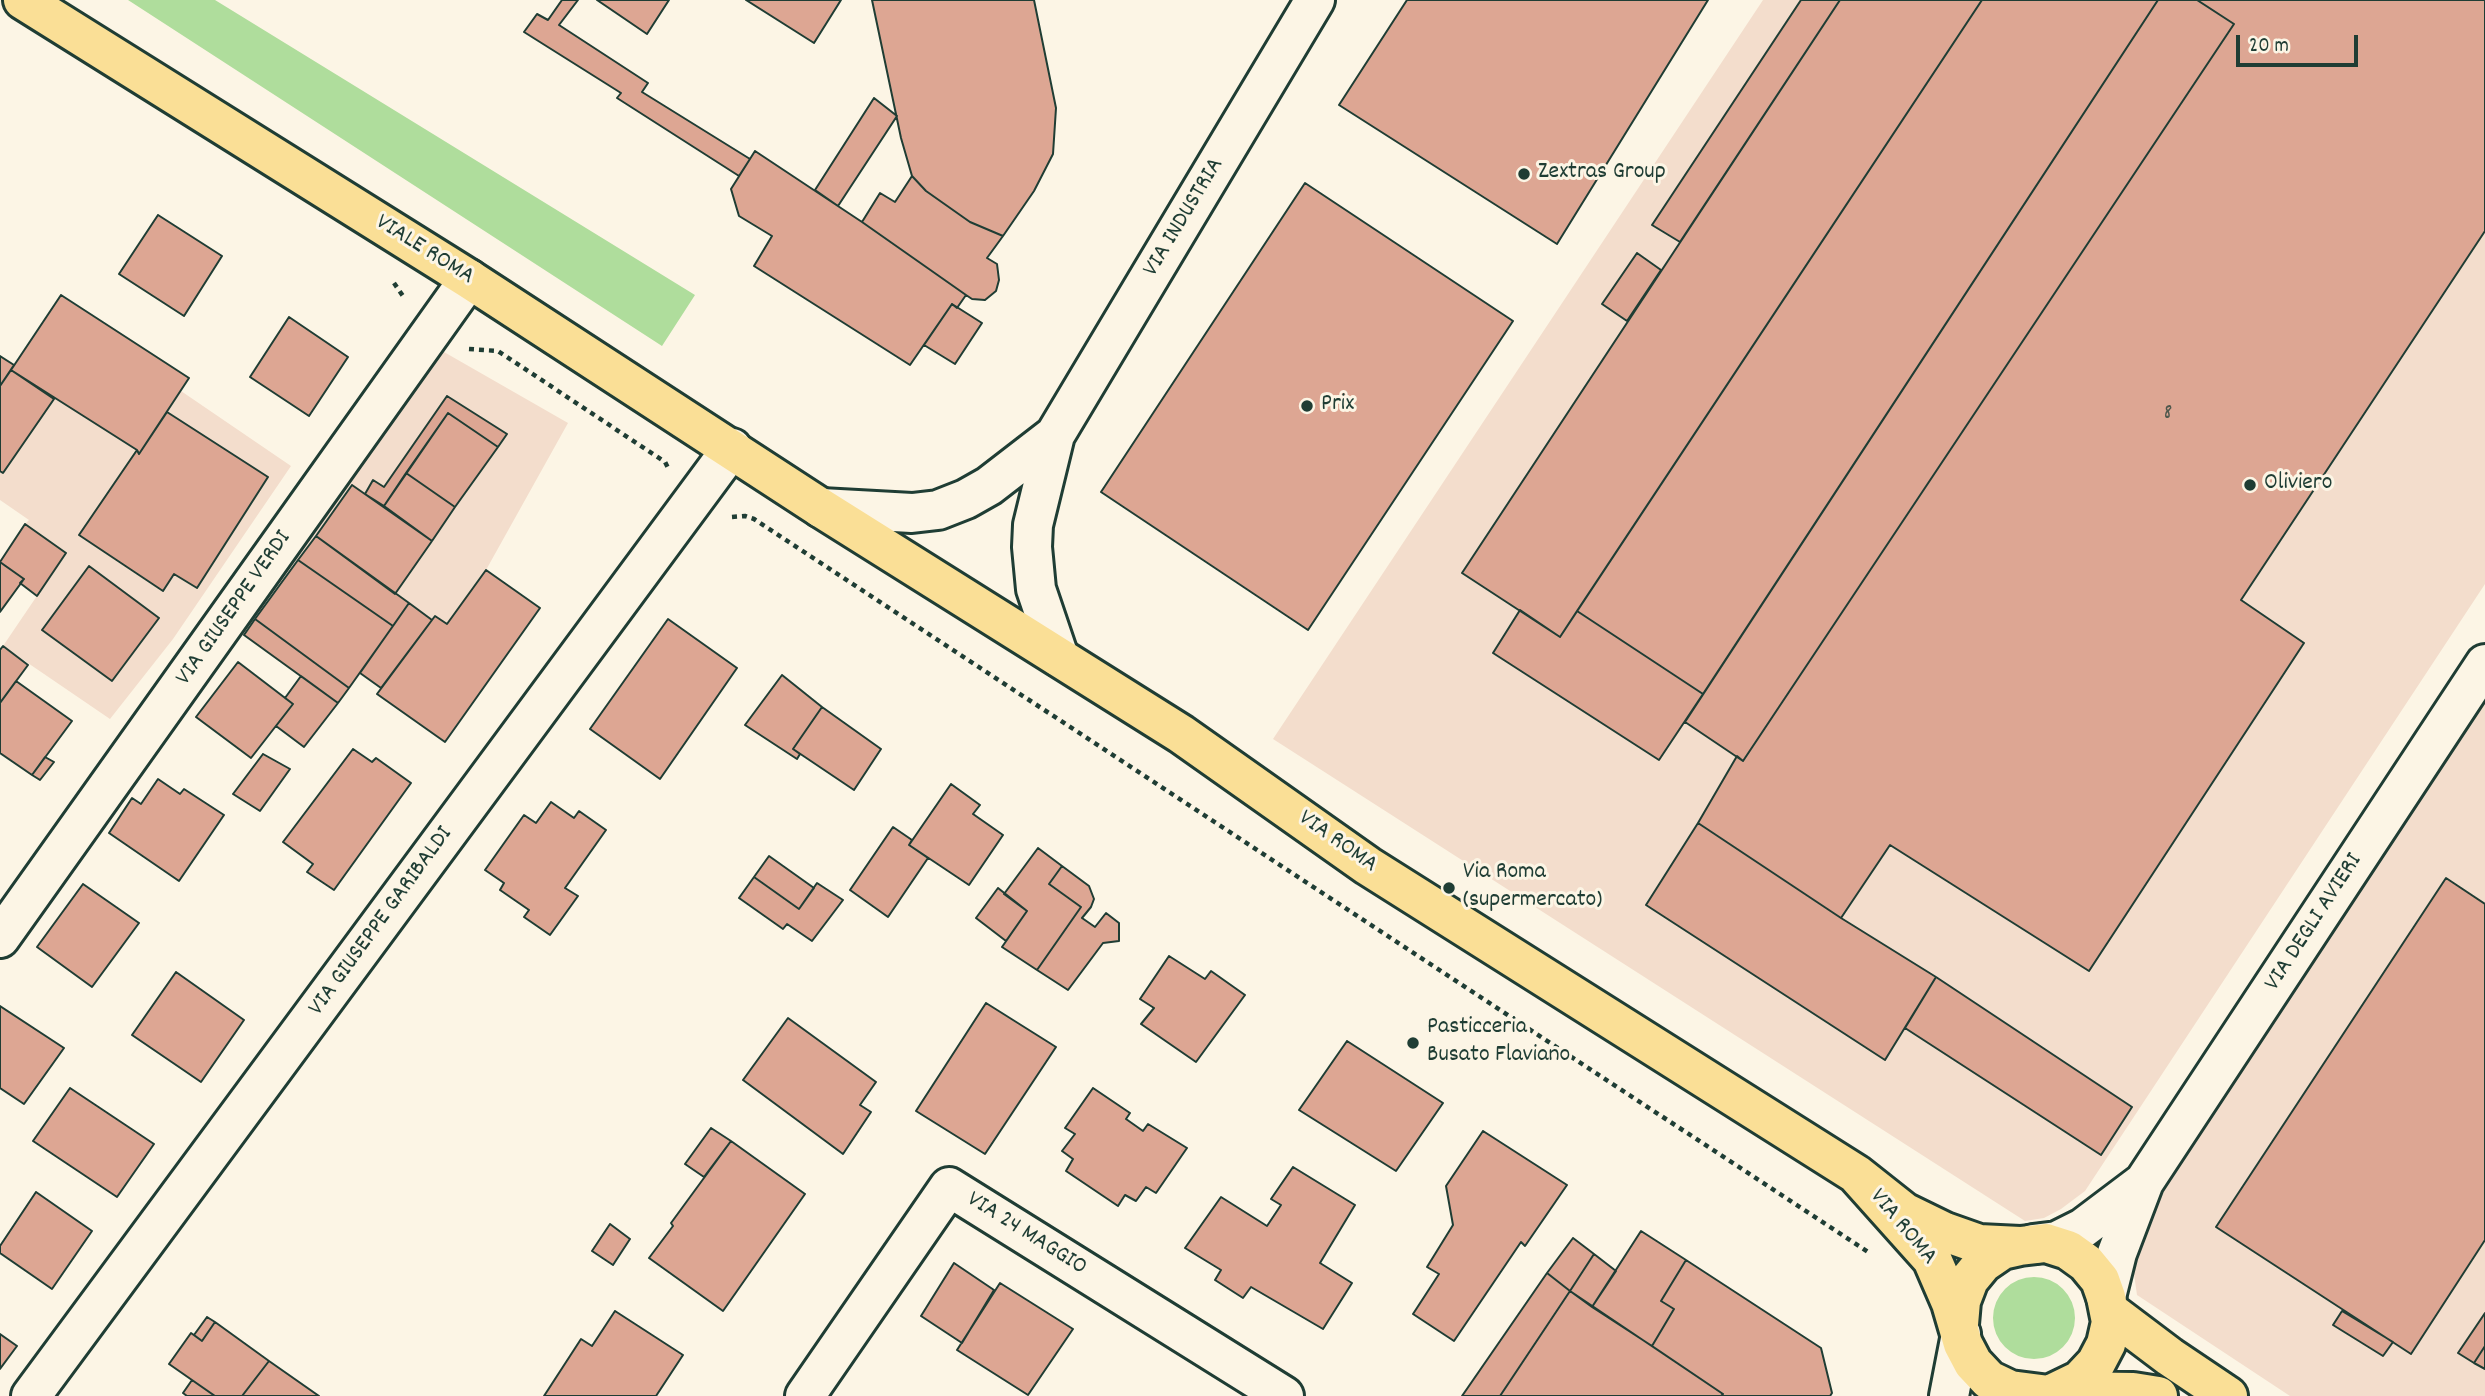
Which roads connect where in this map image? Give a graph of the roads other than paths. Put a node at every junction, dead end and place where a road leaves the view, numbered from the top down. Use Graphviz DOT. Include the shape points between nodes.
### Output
graph roads {
  1 [pos="23,0"];
  2 [pos="1315,0"];
  3 [pos="469,279"];
  4 [pos="1055,435"];
  5 [pos="732,448"];
  6 [pos="821,508"];
  7 [pos="1059,657"];
  8 [pos="2485,664"];
  9 [pos="0,939"];
  10 [pos="1856,1174"];
  11 [pos="2144,1182"];
  12 [pos="2026,1245"];
  13 [pos="2108,1304"];
  14 [pos="1960,1329"];
  15 [pos="2052,1394"];
  16 [pos="32,1396"];
  17 [pos="805,1396"];
  18 [pos="1284,1396"];
  19 [pos="1949,1396"];
  20 [pos="2158,1396"];
  21 [pos="2228,1396"];
  1 -- 3 [label="main road, VIALE ROMA"];
  2 -- 4 [label="street, VIA INDUSTRIA"];
  3 -- 5 [label="main road, VIALE ROMA"];
  3 -- 9 [label="street, VIA GIUSEPPE VERDI"];
  4 -- 6 [label="street, VIA INDUSTRIA" via="989,486 938,510"];
  4 -- 7 [label="street, VIA INDUSTRIA" via="1032,525 1032,547 1036,589"];
  5 -- 6 [label="main road, VIALE ROMA"];
  5 -- 16 [label="street, VIA GIUSEPPE GARIBALDI"];
  6 -- 7 [label="main road, VIA ROMA"];
  7 -- 10 [label="main road, VIA ROMA" via="1181,734 1368,866"];
  8 -- 11 [label="street, VIA DEGLI AVIERI"];
  10 -- 12 [label="main road, VIA ROMA" via="1904,1212 1945,1232 1979,1244"];
  10 -- 14 [label="main road, VIA ROMA" via="1932,1259"];
  11 -- 12 [label="street, VIA DEGLI AVIERI" via="2082,1228 2057,1241"];
  11 -- 13 [label="street, VIA DEGLI AVIERI" via="2118,1253"];
  12 -- 13 [label="main road, VIA ROMA" via="2068,1250 2100,1280"];
  12 -- 14 [label="main road" via="2002,1250 1983,1262 1961,1301"];
  13 -- 15 [label="main road" via="2111,1322 2096,1363 2080,1380"];
  13 -- 21 [label="main road, VIA ROMA" via="2170,1357"];
  14 -- 15 [label="main road, VIA ROMA" via="1973,1363 1989,1380 2010,1391"];
  14 -- 19 [label="street"];
  15 -- 20 [label="main road, VIA ROMA" via="2133,1392"];
  17 -- 18 [label="street, VIA 24 MAGGIO" via="949,1187"];
}
